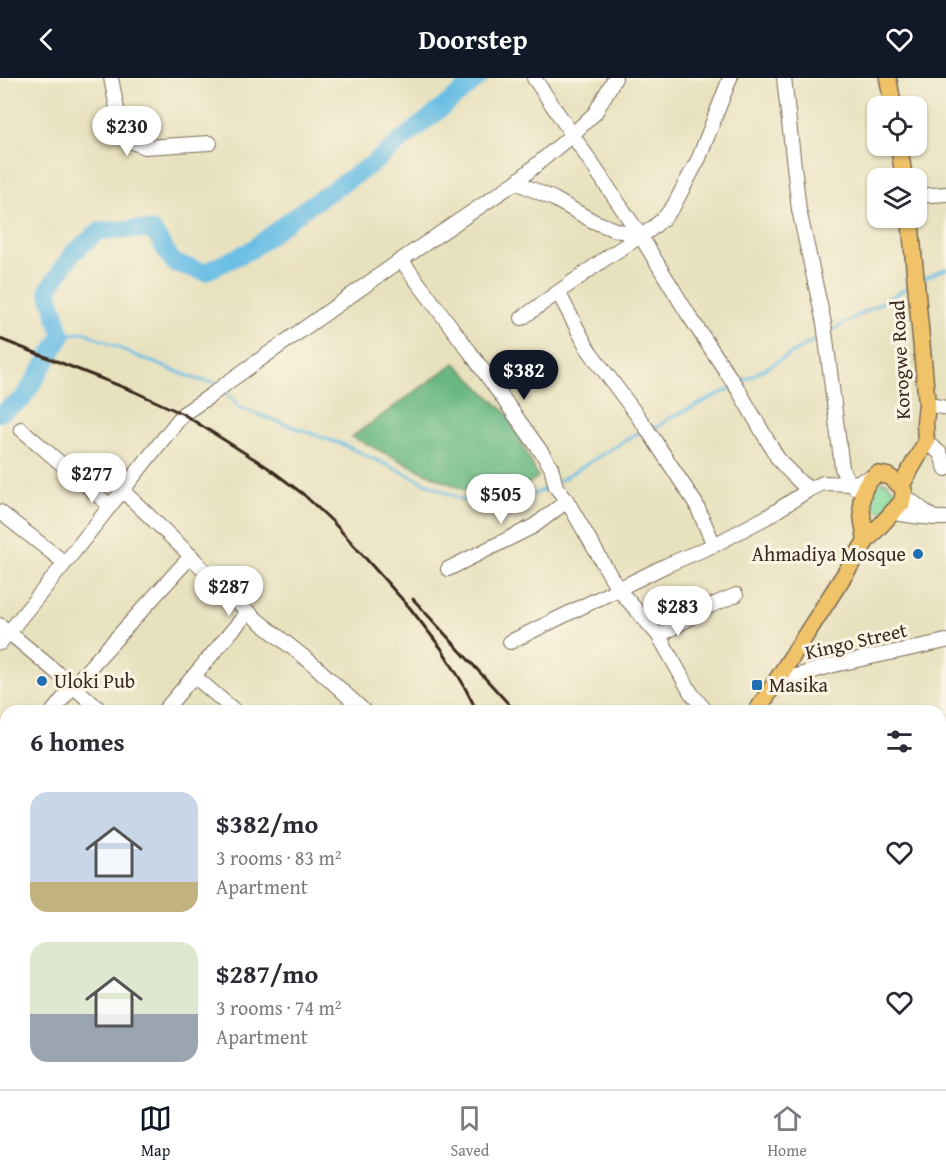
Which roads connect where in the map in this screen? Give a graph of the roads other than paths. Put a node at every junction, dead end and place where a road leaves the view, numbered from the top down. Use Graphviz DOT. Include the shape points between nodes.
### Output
graph roads {
  1 [pos="111,78"];
  2 [pos="615,78"];
  3 [pos="730,78"];
  4 [pos="784,78"];
  5 [pos="888,78"];
  6 [pos="538,83"];
  7 [pos="891,96"];
  8 [pos="573,134"];
  9 [pos="210,143"];
  10 [pos="516,182"];
  11 [pos="946,194"];
  12 [pos="927,195"];
  13 [pos="911,228"];
  14 [pos="640,236"];
  15 [pos="401,260"];
  16 [pos="558,292"];
  17 [pos="522,318"];
  18 [pos="927,404"];
  19 [pos="946,408"];
  20 [pos="21,429"];
  21 [pos="926,442"];
  22 [pos="917,459"];
  23 [pos="946,469"];
  24 [pos="874,476"];
  25 [pos="810,489"];
  26 [pos="902,490"];
  27 [pos="123,491"];
  28 [pos="858,494"];
  29 [pos="567,501"];
  30 [pos="110,506"];
  31 [pos="0,512"];
  32 [pos="890,514"];
  33 [pos="941,518"];
  34 [pos="866,541"];
  35 [pos="714,545"];
  36 [pos="191,556"];
  37 [pos="66,563"];
  38 [pos="448,569"];
  39 [pos="618,589"];
  40 [pos="736,595"];
  41 [pos="248,612"];
  42 [pos="3,634"];
  43 [pos="659,636"];
  44 [pos="946,641"];
  45 [pos="510,642"];
  46 [pos="194,676"];
  47 [pos="775,682"];
  48 [pos="73,686"];
  49 [pos="58,705"];
  50 [pos="94,705"];
  51 [pos="169,705"];
  52 [pos="228,705"];
  53 [pos="357,705"];
  54 [pos="701,705"];
  55 [pos="761,705"];
  1 -- 9 [label="street" via="122,129 132,142 145,147"];
  2 -- 8 [label="street" via="595,113"];
  3 -- 14 [label="street" via="699,158 673,207"];
  4 -- 28 [label="street" via="799,210 828,346 842,468"];
  5 -- 7 [label="main road"];
  6 -- 8 [label="street"];
  8 -- 10 [label="street"];
  8 -- 14 [label="street"];
  10 -- 14 [label="street" via="593,221"];
  10 -- 15 [label="street"];
  11 -- 12 [label="street"];
  13 -- 18 [label="main road, Korogwe Road"];
  14 -- 16 [label="street"];
  14 -- 25 [label="street" via="777,457"];
  15 -- 27 [label="street" via="183,414"];
  15 -- 29 [label="street" via="542,453 556,487"];
  16 -- 17 [label="street"];
  16 -- 35 [label="street" via="588,349 648,429 696,504"];
  18 -- 19 [label="street"];
  18 -- 21 [label="main road, Korogwe Road"];
  20 -- 30 [label="street"];
  21 -- 22 [label="main road, Korogwe Road"];
  21 -- 23 [label="street" via="940,453"];
  22 -- 24 [label="main road" via="890,473"];
  22 -- 26 [label="main road, Korogwe Road"];
  24 -- 26 [label="main road" via="888,476"];
  24 -- 28 [label="main road"];
  25 -- 28 [label="street" via="823,483"];
  25 -- 35 [label="street"];
  26 -- 32 [label="main road" via="900,505"];
  26 -- 33 [label="street"];
  27 -- 30 [label="street"];
  27 -- 36 [label="street"];
  28 -- 32 [label="main road" via="874,513"];
  28 -- 34 [label="main road"];
  29 -- 38 [label="street" via="534,526"];
  29 -- 39 [label="street"];
  30 -- 37 [label="street"];
  31 -- 37 [label="street"];
  32 -- 33 [label="street"];
  32 -- 34 [label="main road"];
  34 -- 47 [label="main road"];
  35 -- 39 [label="street"];
  36 -- 41 [label="street" via="221,590"];
  36 -- 48 [label="street"];
  37 -- 42 [label="street"];
  39 -- 43 [label="street"];
  39 -- 45 [label="street"];
  40 -- 43 [label="street"];
  41 -- 46 [label="street"];
  41 -- 53 [label="street"];
  42 -- 48 [label="street"];
  43 -- 54 [label="street"];
  44 -- 47 [label="street, Kingo Street"];
  46 -- 51 [label="street"];
  46 -- 52 [label="street"];
  47 -- 55 [label="main road"];
  48 -- 49 [label="street"];
  48 -- 50 [label="street"];
}
